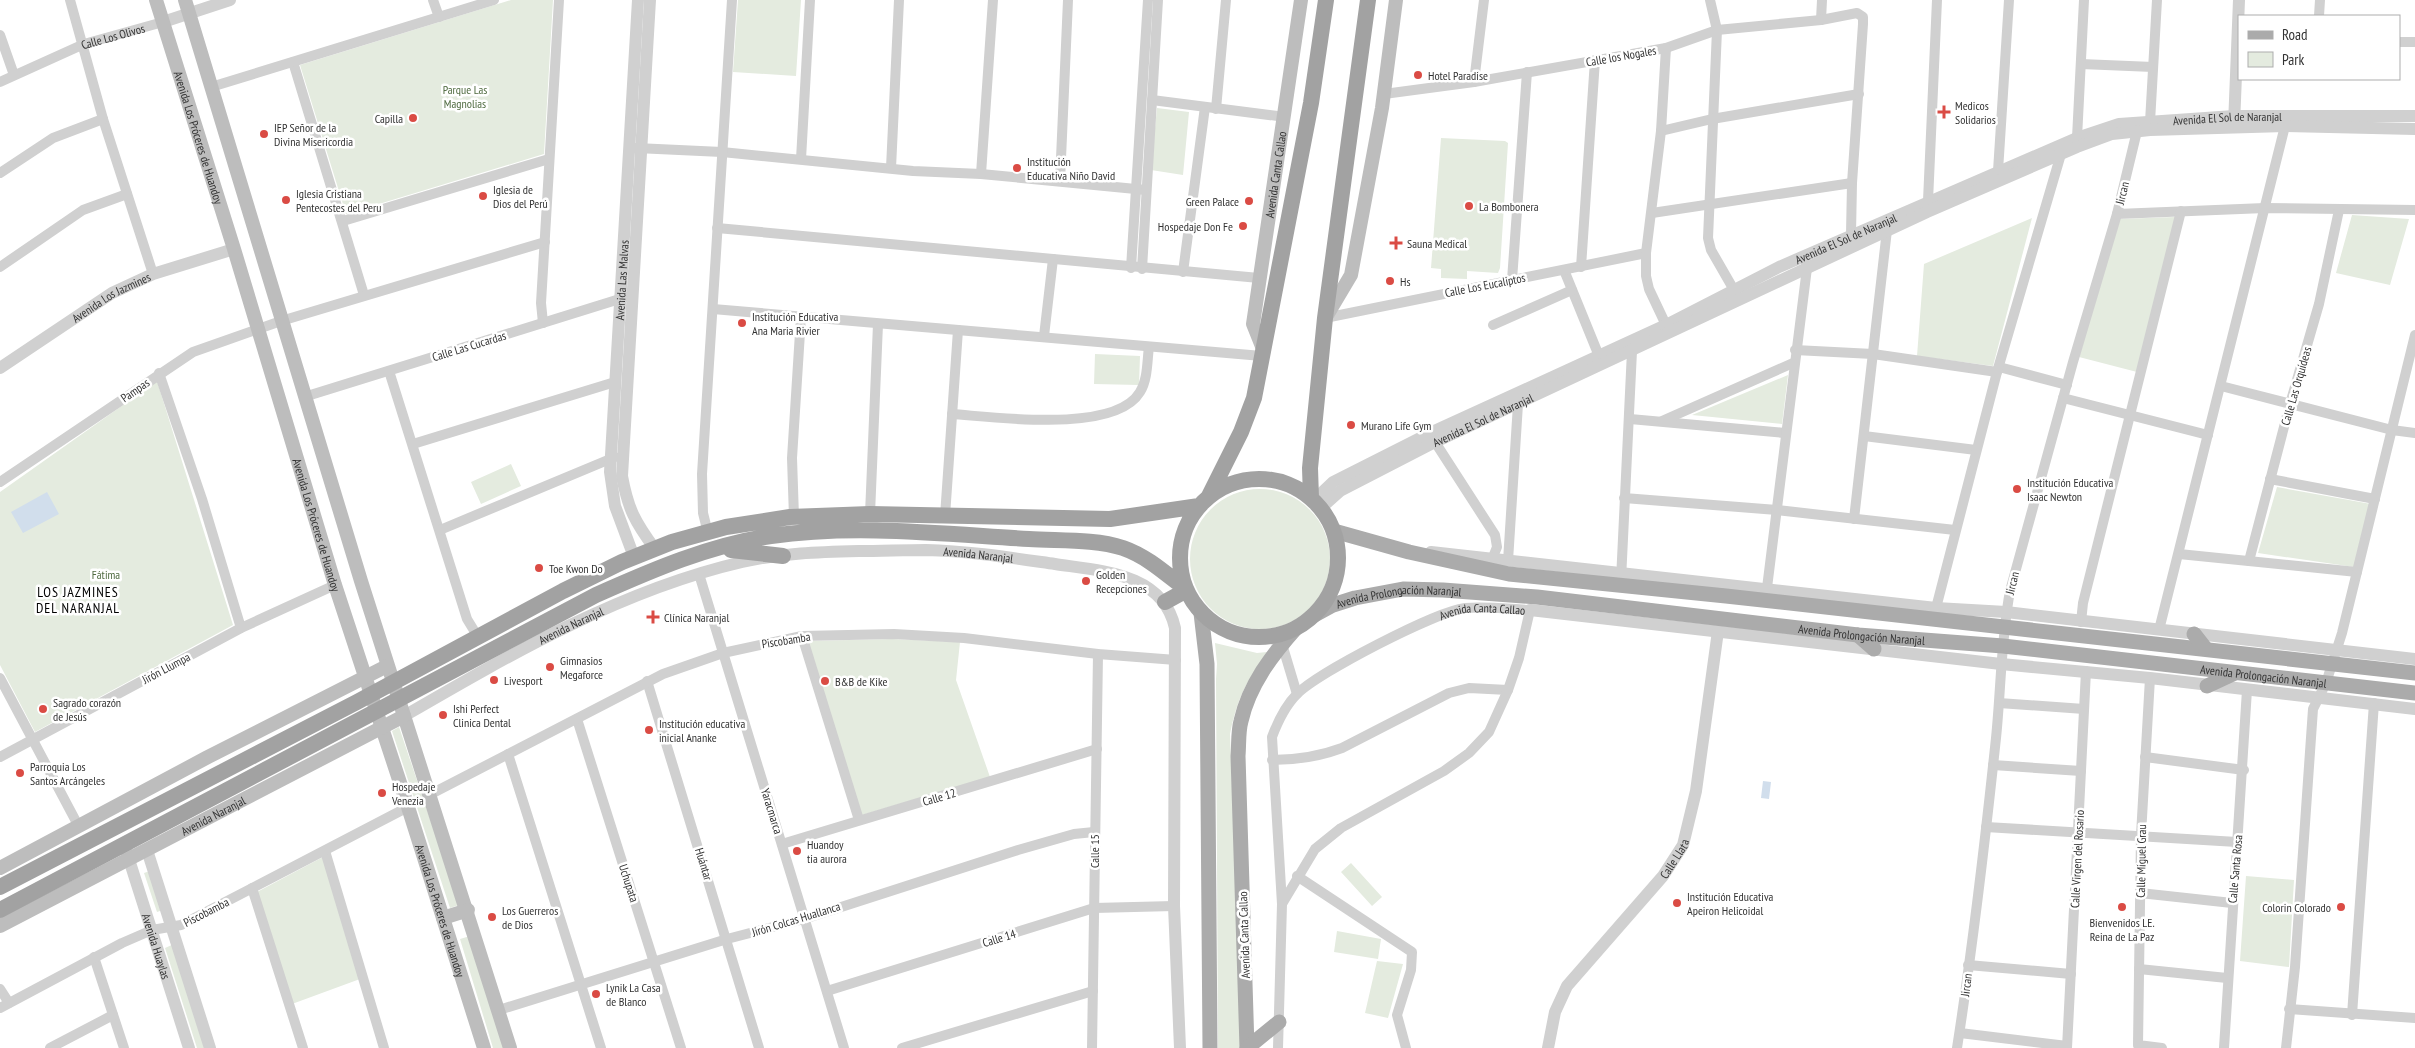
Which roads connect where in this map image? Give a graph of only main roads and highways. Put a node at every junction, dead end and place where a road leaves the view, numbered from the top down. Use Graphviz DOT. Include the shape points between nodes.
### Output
graph roads {
  1 [pos="156,0"];
  2 [pos="1301,0"];
  3 [pos="1326,0"];
  4 [pos="1368,0"];
  5 [pos="1396,0"];
  6 [pos="187,7"];
  7 [pos="1326,318"];
  8 [pos="1263,353"];
  9 [pos="1204,501"];
  10 [pos="1315,502"];
  11 [pos="1334,531"];
  12 [pos="722,548"];
  13 [pos="783,556"];
  14 [pos="1184,589"];
  15 [pos="1890,601"];
  16 [pos="1165,602"];
  17 [pos="1870,612"];
  18 [pos="1201,613"];
  19 [pos="1310,618"];
  20 [pos="1296,628"];
  21 [pos="1858,634"];
  22 [pos="2194,634"];
  23 [pos="2205,648"];
  24 [pos="1874,649"];
  25 [pos="2235,673"];
  26 [pos="2415,673"];
  27 [pos="390,674"];
  28 [pos="365,677"];
  29 [pos="2207,686"];
  30 [pos="2415,693"];
  31 [pos="371,694"];
  32 [pos="398,699"];
  33 [pos="376,711"];
  34 [pos="404,716"];
  35 [pos="382,727"];
  36 [pos="126,852"];
  37 [pos="0,868"];
  38 [pos="0,887"];
  39 [pos="0,910"];
  40 [pos="468,910"];
  41 [pos="443,918"];
  42 [pos="0,926"];
  43 [pos="1279,1022"];
  44 [pos="484,1048"];
  45 [pos="510,1048"];
  46 [pos="1210,1048"];
  47 [pos="1247,1048"];
  1 -- 28 [label="main road, Avenida Los Próceres de Huandoy"];
  2 -- 8 [label="main road, Avenida Canta Callao" via="1253,324"];
  3 -- 8 [label="highway, Avenida Canta Callao"];
  4 -- 7 [label="highway"];
  5 -- 7 [label="main road" via="1384,94 1351,275"];
  6 -- 27 [label="main road, Avenida Los Próceres de Huandoy"];
  7 -- 10 [label="highway" via="1310,468"];
  8 -- 9 [label="highway, Avenida Canta Callao" via="1245,423"];
  9 -- 10 [label="highway" via="1228,485 1272,479 1293,486"];
  9 -- 14 [label="highway" via="1190,520 1181,545 1180,570"];
  9 -- 27 [label="highway" via="1110,520 870,514 794,517 708,532 634,557 478,637"];
  10 -- 11 [label="highway"];
  11 -- 17 [label="main road, Avenida Prolongación Naranjal" via="1509,574 1621,579"];
  11 -- 19 [label="highway" via="1338,554 1336,578 1326,600"];
  12 -- 13 [label="highway"];
  12 -- 14 [label="highway, Avenida Naranjal" via="771,536 832,532 932,533 1090,543 1124,548 1142,557"];
  12 -- 32 [label="highway, Avenida Naranjal" via="679,560 596,595"];
  14 -- 16 [label="highway"];
  14 -- 18 [label="highway"];
  15 -- 17 [label="main road"];
  17 -- 23 [label="main road, Avenida Prolongación Naranjal" via="2004,620"];
  18 -- 20 [label="highway" via="1236,633 1270,635"];
  18 -- 46 [label="main road" via="1207,664"];
  19 -- 20 [label="highway"];
  19 -- 21 [label="main road, Avenida Prolongación Naranjal" via="1333,605 1355,598 1403,589 1443,590"];
  20 -- 47 [label="main road, Avenida Canta Callao" via="1265,666 1248,697 1240,723 1238,756"];
  21 -- 24 [label="main road"];
  21 -- 25 [label="main road, Avenida Prolongación Naranjal" via="2003,646"];
  22 -- 23 [label="main road"];
  23 -- 26 [label="main road, Avenida Prolongación Naranjal"];
  25 -- 29 [label="main road"];
  25 -- 30 [label="main road, Avenida Prolongación Naranjal"];
  27 -- 28 [label="main road"];
  27 -- 31 [label="highway"];
  27 -- 32 [label="main road, Avenida Los Próceres de Huandoy"];
  28 -- 31 [label="main road, Avenida Los Próceres de Huandoy"];
  28 -- 37 [label="main road"];
  31 -- 33 [label="main road, Avenida Los Próceres de Huandoy"];
  31 -- 38 [label="highway"];
  32 -- 33 [label="highway, Avenida Naranjal"];
  32 -- 34 [label="main road, Avenida Los Próceres de Huandoy"];
  33 -- 35 [label="main road, Avenida Los Próceres de Huandoy"];
  33 -- 36 [label="highway, Avenida Naranjal"];
  34 -- 35 [label="main road, Avenida Naranjal"];
  34 -- 40 [label="main road, Avenida Los Próceres de Huandoy"];
  35 -- 36 [label="main road, Avenida Naranjal" via="147,850"];
  35 -- 41 [label="main road, Avenida Los Próceres de Huandoy"];
  36 -- 39 [label="highway, Avenida Naranjal"];
  36 -- 42 [label="main road, Avenida Naranjal"];
  40 -- 41 [label="main road"];
  40 -- 45 [label="main road, Avenida Los Próceres de Huandoy"];
  41 -- 44 [label="main road, Avenida Los Próceres de Huandoy"];
  43 -- 47 [label="main road"];
}
